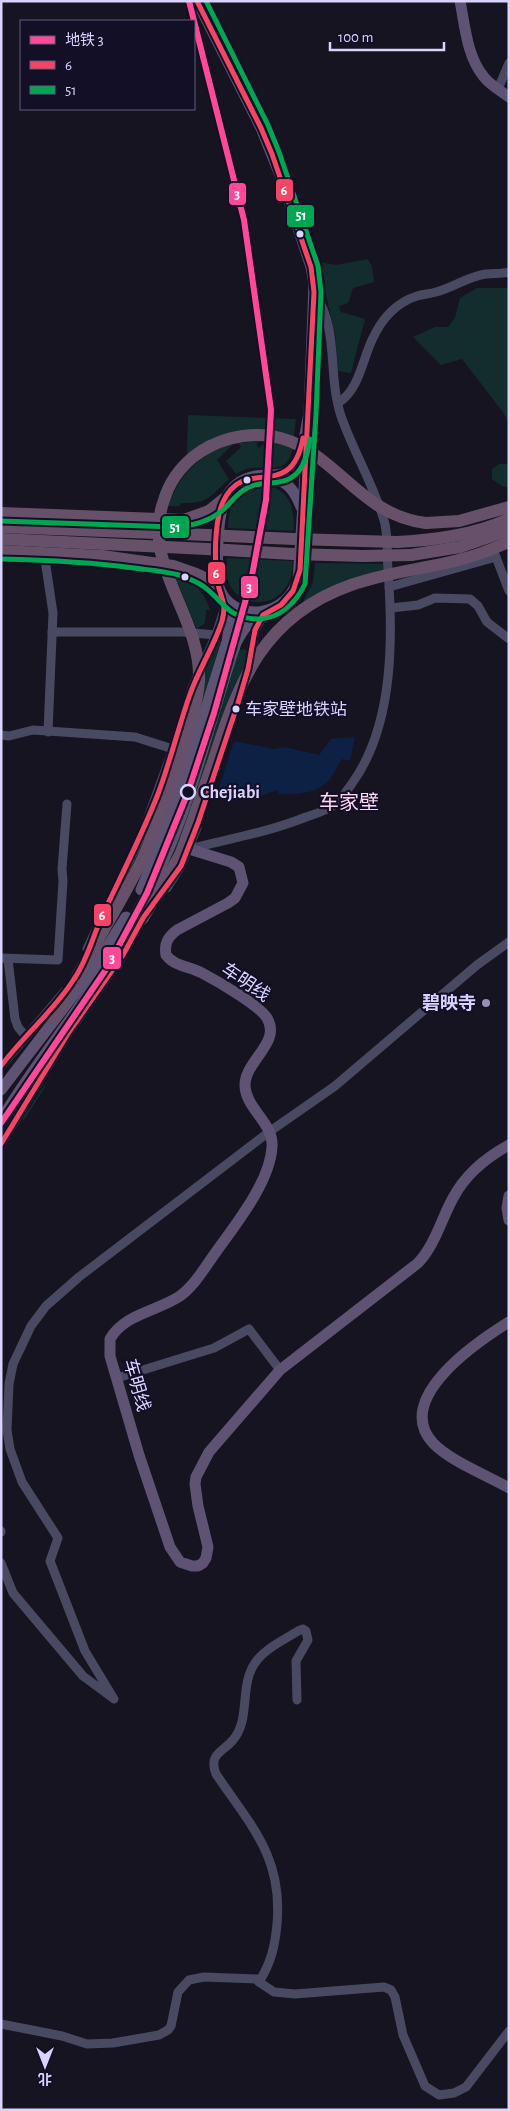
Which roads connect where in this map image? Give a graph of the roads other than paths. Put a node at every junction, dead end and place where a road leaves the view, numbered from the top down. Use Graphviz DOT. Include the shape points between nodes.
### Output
graph roads {
  1 [pos="197,1"];
  2 [pos="460,1"];
  3 [pos="509,63"];
  4 [pos="498,89"];
  5 [pos="509,97"];
  6 [pos="509,272"];
  7 [pos="314,292"];
  8 [pos="338,403"];
  9 [pos="309,414"];
  10 [pos="263,476"];
  11 [pos="224,499"];
  12 [pos="509,507"];
  13 [pos="302,508"];
  14 [pos="1,513"];
  15 [pos="509,519"];
  16 [pos="1,527"];
  17 [pos="509,530"];
  18 [pos="1,539"];
  19 [pos="509,542"];
  20 [pos="1,551"];
  21 [pos="492,552"];
  22 [pos="44,553"];
  23 [pos="389,587"];
  24 [pos="509,591"];
  25 [pos="223,599"];
  26 [pos="391,608"];
  27 [pos="270,610"];
  28 [pos="52,632"];
  29 [pos="216,635"];
  30 [pos="509,639"];
  31 [pos="48,732"];
  32 [pos="1,735"];
  33 [pos="173,749"];
  34 [pos="67,804"];
  35 [pos="185,852"];
  36 [pos="143,918"];
  37 [pos="124,936"];
  38 [pos="509,942"];
  39 [pos="5,958"];
  40 [pos="75,979"];
  41 [pos="55,1018"];
  42 [pos="69,1032"];
  43 [pos="26,1037"];
  44 [pos="1,1066"];
  45 [pos="36,1067"];
  46 [pos="1,1090"];
  47 [pos="1,1120"];
  48 [pos="269,1132"];
  49 [pos="1,1144"];
  50 [pos="509,1144"];
  51 [pos="509,1196"];
  52 [pos="509,1220"];
  53 [pos="509,1322"];
  54 [pos="280,1370"];
  55 [pos="117,1378"];
  56 [pos="9,1384"];
  57 [pos="1,1393"];
  58 [pos="509,1488"];
  59 [pos="1,1562"];
  60 [pos="297,1700"];
  61 [pos="259,1982"];
  62 [pos="1,2024"];
  63 [pos="509,2031"];
  1 -- 7 [label="main road" via="272,154 311,267"];
  2 -- 4 [label="main road" via="466,36 475,61 484,77"];
  3 -- 4 [label="street"];
  4 -- 5 [label="main road"];
  6 -- 8 [label="street" via="486,274 415,297 394,308 372,339 353,387"];
  7 -- 8 [label="street" via="328,321"];
  7 -- 9 [label="main road"];
  8 -- 23 [label="street" via="349,439 385,524"];
  9 -- 10 [label="main road" via="294,465 285,473"];
  9 -- 13 [label="main road"];
  10 -- 11 [label="main road" via="244,480"];
  10 -- 13 [label="main road" via="287,484 295,492"];
  11 -- 14 [label="highway" via="209,511 184,520"];
  11 -- 25 [label="main road" via="219,518 217,577"];
  12 -- 40 [label="highway, bridge" via="459,522 410,521 384,510 360,494 313,453 278,437 251,435 224,440 207,447 183,467 168,488 162,504 158,539 164,565 196,645 198,690 165,802 142,860"];
  13 -- 27 [label="main road" via="298,581 288,598"];
  15 -- 16 [label="highway, bridge" via="464,535 397,542"];
  17 -- 18 [label="highway, bridge" via="460,547 411,555 363,556"];
  19 -- 21 [label="highway"];
  20 -- 22 [label="highway"];
  21 -- 23 [label="street"];
  21 -- 24 [label="street"];
  21 -- 35 [label="highway, bridge" via="346,587 310,606 278,632 252,662 236,694"];
  22 -- 25 [label="highway" via="102,556 173,566 207,579"];
  22 -- 28 [label="street" via="53,613"];
  23 -- 26 [label="street"];
  25 -- 27 [label="main road" via="245,610"];
  25 -- 29 [label="street" via="224,612"];
  25 -- 41 [label="main road" via="230,621 227,642 166,832 120,927 92,971"];
  26 -- 30 [label="street" via="418,605 435,598 470,599 487,622"];
  26 -- 35 [label="street" via="386,687 380,717 370,753 348,789 333,805 298,821"];
  27 -- 35 [label="street" via="263,615 255,630 238,703"];
  27 -- 37 [label="main road" via="252,620 236,643 172,839"];
  28 -- 29 [label="street"];
  28 -- 31 [label="street"];
  29 -- 33 [label="street" via="192,688"];
  31 -- 32 [label="street" via="33,730"];
  31 -- 33 [label="street" via="136,737"];
  33 -- 40 [label="street" via="132,859 98,922"];
  34 -- 39 [label="street" via="58,960"];
  35 -- 36 [label="highway"];
  35 -- 48 [label="main road, 车明线" via="232,862 239,867 243,883 235,898 170,936 166,942 166,955 176,964 202,973 265,1016 271,1028 270,1036 247,1073 245,1089"];
  36 -- 37 [label="highway"];
  36 -- 42 [label="street" via="123,955"];
  37 -- 45 [label="main road" via="98,980"];
  38 -- 48 [label="street" via="335,1086"];
  39 -- 43 [label="street" via="15,1019"];
  40 -- 41 [label="highway"];
  40 -- 43 [label="street"];
  41 -- 46 [label="main road"];
  42 -- 45 [label="main road"];
  42 -- 49 [label="street"];
  43 -- 44 [label="street"];
  45 -- 47 [label="main road"];
  48 -- 55 [label="main road, 车明线" via="271,1155 257,1192 196,1279 178,1297 130,1320 114,1332 109,1346"];
  48 -- 56 [label="street" via="46,1306 20,1348"];
  50 -- 54 [label="main road, 车明线" via="473,1172 454,1197 431,1246 418,1263"];
  51 -- 52 [label="main road"];
  53 -- 58 [label="main road" via="448,1366 431,1391 423,1420 428,1436 440,1450"];
  54 -- 55 [label="street" via="249,1329 214,1348"];
  54 -- 55 [label="main road, 车明线" via="217,1440 202,1463 195,1489 208,1547 203,1563 192,1566 180,1562 170,1547"];
  56 -- 57 [label="street"];
  56 -- 59 [label="street" via="7,1430 16,1466 32,1499 58,1538 50,1561 85,1651 114,1699 83,1676 13,1593"];
  60 -- 61 [label="street" via="296,1661 308,1640 303,1629 254,1663 238,1732 214,1762 216,1774 269,1855 276,1880 278,1909 274,1950"];
  61 -- 62 [label="street" via="256,1979 204,1977 188,1980 178,1992 168,2030 159,2035 113,2043 79,2043 62,2036"];
  61 -- 63 [label="street" via="274,1992 288,1993 384,1987 391,1990 403,2035 425,2086 439,2095 466,2087"];
}
